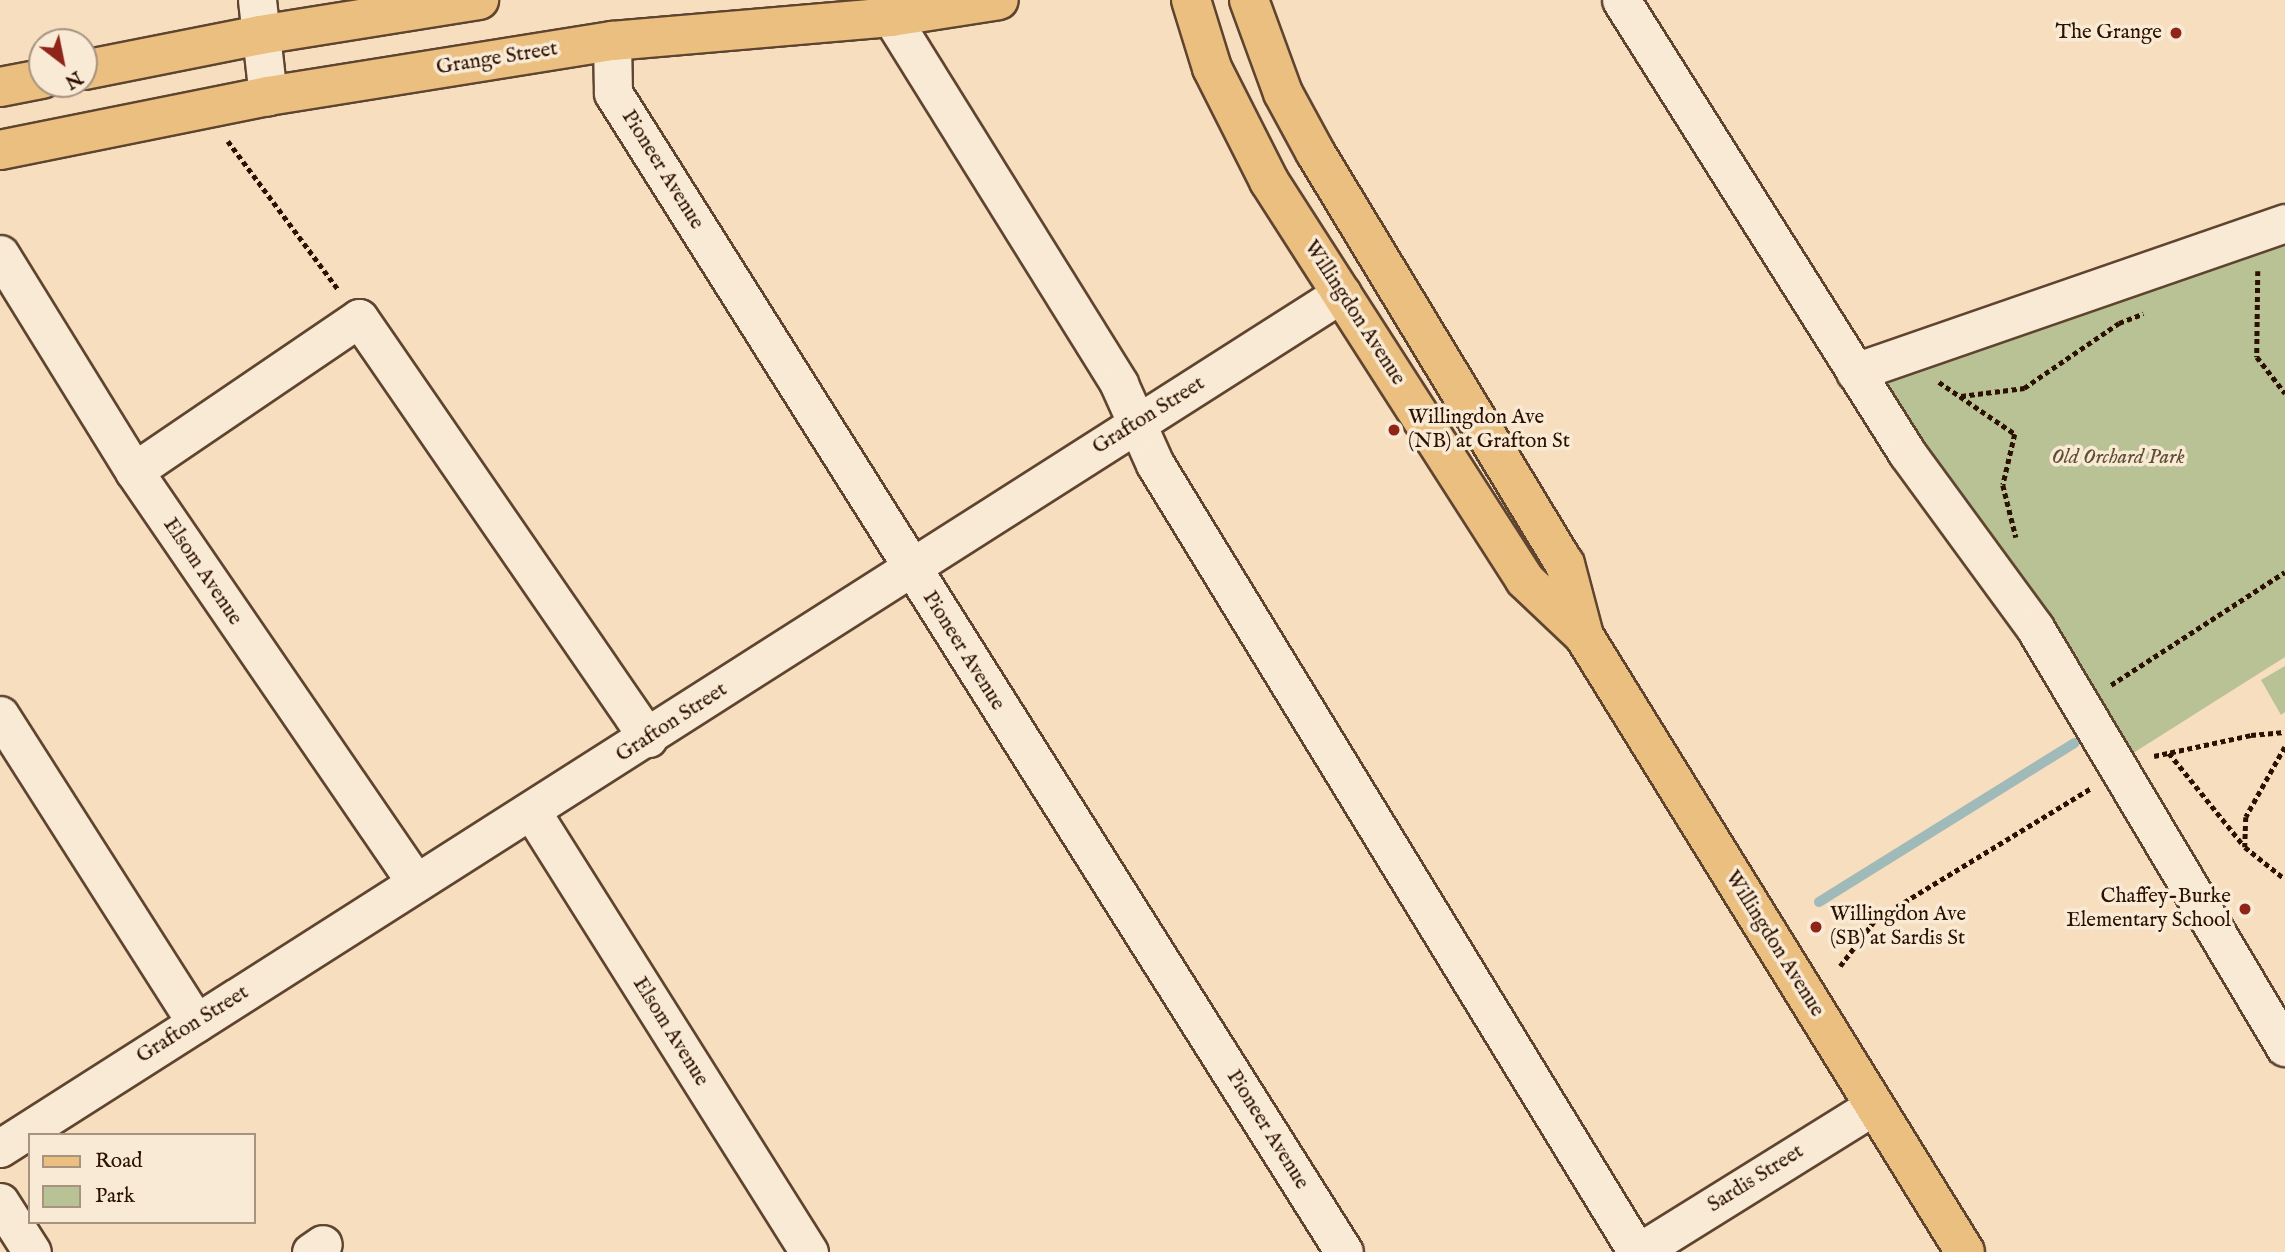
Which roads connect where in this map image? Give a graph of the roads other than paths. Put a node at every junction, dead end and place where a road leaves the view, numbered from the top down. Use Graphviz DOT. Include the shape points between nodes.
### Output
graph roads {
  1 [pos="479,0"];
  2 [pos="999,0"];
  3 [pos="1191,0"];
  4 [pos="1249,0"];
  5 [pos="1622,0"];
  6 [pos="891,17"];
  7 [pos="258,18"];
  8 [pos="612,41"];
  9 [pos="98,66"];
  10 [pos="28,82"];
  11 [pos="0,87"];
  12 [pos="268,96"];
  13 [pos="0,150"];
  14 [pos="2273,227"];
  15 [pos="0,254"];
  16 [pos="1342,293"];
  17 [pos="1855,372"];
  18 [pos="1136,424"];
  19 [pos="134,471"];
  20 [pos="911,569"];
  21 [pos="1584,636"];
  22 [pos="0,715"];
  23 [pos="648,738"];
  24 [pos="531,813"];
  25 [pos="416,883"];
  26 [pos="196,1023"];
  27 [pos="2285,1047"];
  28 [pos="1874,1106"];
  29 [pos="0,1147"];
  30 [pos="0,1202"];
  31 [pos="32,1252"];
  32 [pos="809,1252"];
  33 [pos="1344,1252"];
  34 [pos="1638,1252"];
  35 [pos="1965,1252"];
  1 -- 7 [label="main road"];
  2 -- 6 [label="main road, Grange Street"];
  3 -- 16 [label="main road, Willingdon Avenue" via="1212,68 1242,133"];
  4 -- 21 [label="main road, Willingdon Avenue" via="1283,93 1315,152 1565,564"];
  5 -- 17 [label="street"];
  6 -- 8 [label="main road, Grange Street"];
  6 -- 18 [label="street" via="1119,384"];
  7 -- 9 [label="main road"];
  7 -- 12 [label="street"];
  8 -- 12 [label="main road, Grange Street"];
  8 -- 20 [label="street, Pioneer Avenue" via="613,93"];
  10 -- 11 [label="main road"];
  12 -- 13 [label="main road, Grange Street"];
  14 -- 17 [label="street"];
  15 -- 19 [label="street, Elsom Avenue"];
  16 -- 18 [label="street, Grafton Street"];
  16 -- 21 [label="main road, Willingdon Avenue" via="1525,580"];
  17 -- 27 [label="street" via="1907,453 2035,628"];
  18 -- 20 [label="street, Grafton Street"];
  18 -- 34 [label="street" via="1162,476"];
  19 -- 23 [label="street" via="359,318"];
  19 -- 25 [label="street, Elsom Avenue"];
  20 -- 23 [label="street, Grafton Street"];
  20 -- 33 [label="street, Pioneer Avenue"];
  21 -- 28 [label="main road, Willingdon Avenue"];
  22 -- 26 [label="street"];
  23 -- 24 [label="street, Grafton Street"];
  24 -- 25 [label="street, Grafton Street"];
  24 -- 32 [label="street, Elsom Avenue"];
  25 -- 26 [label="street, Grafton Street"];
  26 -- 29 [label="street, Grafton Street"];
  28 -- 34 [label="street, Sardis Street"];
  28 -- 35 [label="main road, Willingdon Avenue"];
  30 -- 31 [label="street"];
}
